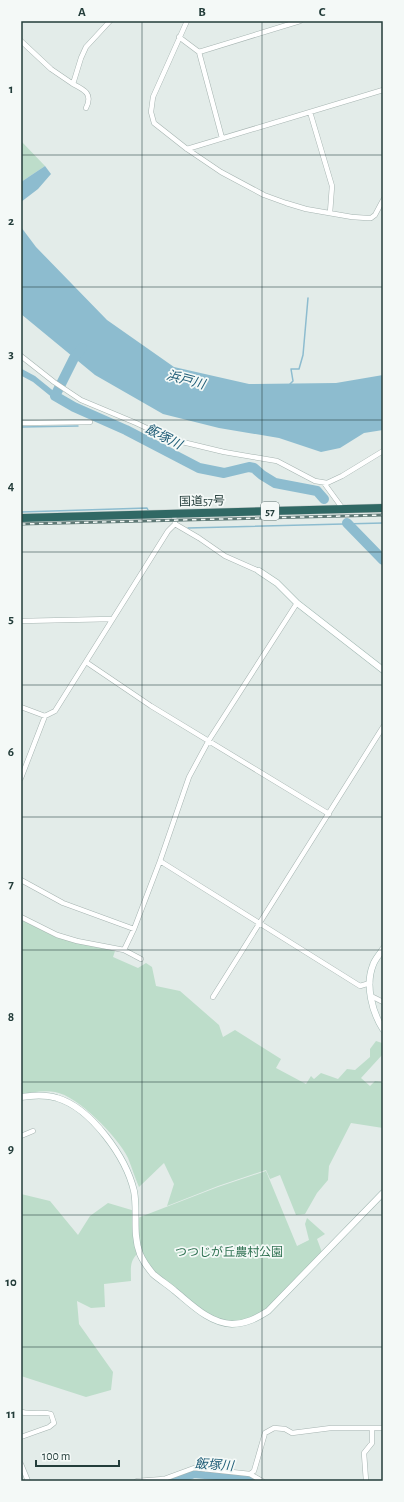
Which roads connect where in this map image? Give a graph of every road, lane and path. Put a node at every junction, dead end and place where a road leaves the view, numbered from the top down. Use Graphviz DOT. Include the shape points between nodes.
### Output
graph roads {
  1 [pos="110,21"];
  2 [pos="186,21"];
  3 [pos="300,21"];
  4 [pos="179,37"];
  5 [pos="21,41"];
  6 [pos="199,52"];
  7 [pos="73,84"];
  8 [pos="383,90"];
  9 [pos="86,108"];
  10 [pos="310,112"];
  11 [pos="222,138"];
  12 [pos="187,149"];
  13 [pos="383,200"];
  14 [pos="330,213"];
  15 [pos="21,356"];
  16 [pos="90,422"];
  17 [pos="21,423"];
  18 [pos="383,451"];
  19 [pos="324,483"];
  20 [pos="383,508"];
  21 [pos="343,509"];
  22 [pos="174,514"];
  23 [pos="21,518"];
  24 [pos="175,524"];
  25 [pos="259,572"];
  26 [pos="297,603"];
  27 [pos="112,618"];
  28 [pos="21,621"];
  29 [pos="86,662"];
  30 [pos="383,670"];
  31 [pos="21,707"];
  32 [pos="45,716"];
  33 [pos="383,727"];
  34 [pos="209,740"];
  35 [pos="21,778"];
  36 [pos="329,814"];
  37 [pos="160,861"];
  38 [pos="21,880"];
  39 [pos="21,917"];
  40 [pos="259,924"];
  41 [pos="134,929"];
  42 [pos="383,949"];
  43 [pos="124,950"];
  44 [pos="141,959"];
  45 [pos="370,983"];
  46 [pos="371,996"];
  47 [pos="213,997"];
  48 [pos="383,1002"];
  49 [pos="383,1029"];
  50 [pos="21,1097"];
  51 [pos="33,1131"];
  52 [pos="21,1136"];
  53 [pos="383,1193"];
  54 [pos="21,1412"];
  55 [pos="383,1428"];
  56 [pos="372,1429"];
  57 [pos="21,1437"];
  58 [pos="21,1464"];
  59 [pos="250,1474"];
  60 [pos="28,1481"];
  61 [pos="137,1481"];
  62 [pos="262,1481"];
  63 [pos="366,1481"];
  1 -- 7 [label="street" via="86,47"];
  2 -- 4 [label="street"];
  3 -- 6 [label="street"];
  4 -- 6 [label="street"];
  4 -- 12 [label="street" via="153,98 151,112 154,123"];
  5 -- 7 [label="street" via="51,69"];
  6 -- 11 [label="street"];
  7 -- 9 [label="street" via="88,94"];
  8 -- 10 [label="street"];
  10 -- 11 [label="street"];
  10 -- 14 [label="street" via="332,186"];
  11 -- 12 [label="street"];
  12 -- 14 [label="street" via="221,172 264,195 306,209"];
  13 -- 14 [label="street" via="371,218"];
  15 -- 19 [label="street" via="81,400 170,439 277,461 315,481"];
  16 -- 17 [label="street"];
  18 -- 19 [label="street" via="342,476"];
  19 -- 21 [label="street"];
  20 -- 21 [label="highway, 国道57号 / 57"];
  21 -- 22 [label="highway, 国道57号 / 57"];
  22 -- 23 [label="highway, 国道57号 / 57"];
  22 -- 24 [label="street"];
  24 -- 25 [label="street" via="225,556"];
  24 -- 27 [label="street"];
  25 -- 26 [label="street" via="277,583"];
  26 -- 30 [label="street"];
  26 -- 34 [label="street"];
  27 -- 28 [label="street"];
  27 -- 29 [label="street"];
  29 -- 32 [label="street" via="55,711"];
  29 -- 34 [label="street" via="151,706"];
  31 -- 32 [label="street"];
  32 -- 35 [label="street"];
  33 -- 36 [label="street"];
  34 -- 36 [label="street"];
  34 -- 37 [label="street" via="189,777"];
  36 -- 40 [label="street"];
  37 -- 40 [label="street"];
  37 -- 41 [label="street"];
  38 -- 41 [label="street" via="63,903"];
  39 -- 43 [label="street" via="57,935"];
  40 -- 45 [label="street" via="360,986"];
  40 -- 47 [label="street"];
  41 -- 43 [label="street"];
  42 -- 45 [label="street" via="373,966"];
  43 -- 44 [label="street"];
  45 -- 46 [label="street"];
  46 -- 48 [label="street"];
  46 -- 49 [label="street" via="374,1011"];
  50 -- 53 [label="street" via="40,1095 57,1098 85,1114 99,1129 126,1165 134,1191 136,1235 145,1263 153,1274 199,1310 218,1321 241,1323 268,1311"];
  51 -- 52 [label="street"];
  54 -- 57 [label="street" via="51,1414 54,1423 49,1428"];
  55 -- 56 [label="street"];
  56 -- 59 [label="street" via="331,1428 292,1433 274,1428 265,1433 254,1471"];
  56 -- 63 [label="street" via="372,1443 364,1453"];
  58 -- 60 [label="street"];
  59 -- 61 [label="street" via="194,1468 164,1479"];
  59 -- 62 [label="street"];
}
